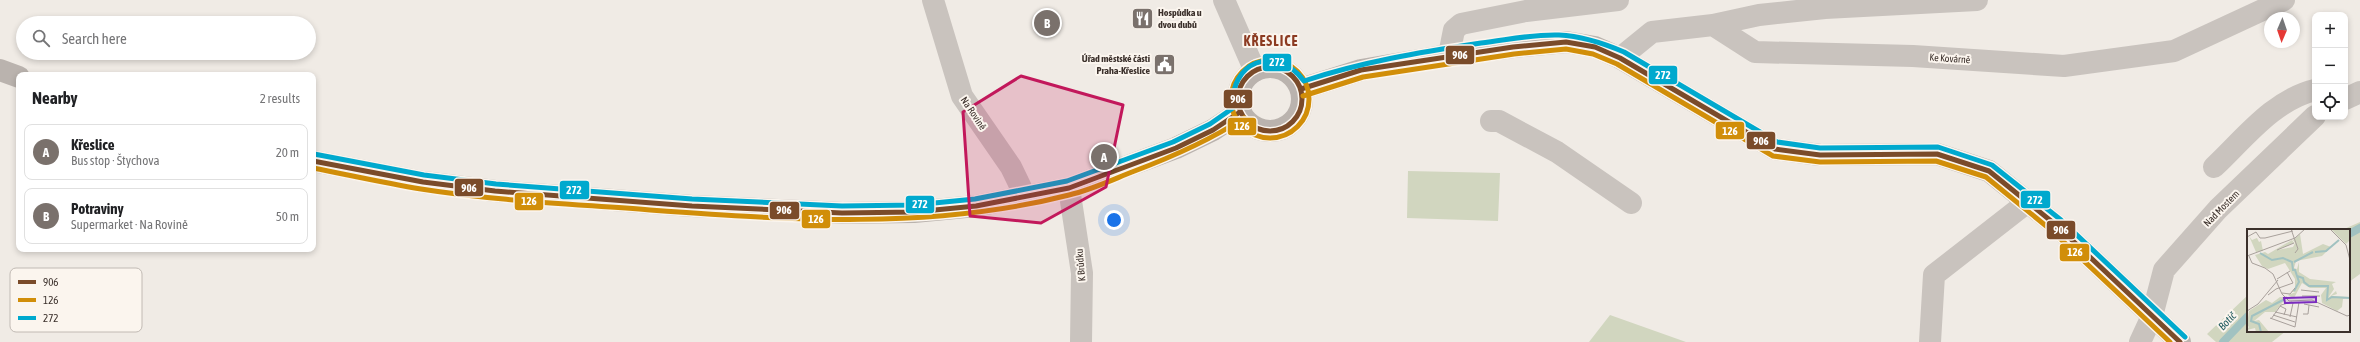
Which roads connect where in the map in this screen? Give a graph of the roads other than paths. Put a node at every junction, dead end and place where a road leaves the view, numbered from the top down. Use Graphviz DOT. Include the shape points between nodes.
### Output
graph roads {
  1 [pos="933,0"];
  2 [pos="1224,0"];
  3 [pos="1618,0"];
  4 [pos="1977,0"];
  5 [pos="2284,0"];
  6 [pos="1760,7"];
  7 [pos="1713,25"];
  8 [pos="1449,55"];
  9 [pos="1620,58"];
  10 [pos="0,70"];
  11 [pos="1256,71"];
  12 [pos="16,76"];
  13 [pos="2360,82"];
  14 [pos="2348,83"];
  15 [pos="1301,89"];
  16 [pos="2312,91"];
  17 [pos="2360,92"];
  18 [pos="2348,98"];
  19 [pos="1240,112"];
  20 [pos="2312,119"];
  21 [pos="1491,120"];
  22 [pos="316,162"];
  23 [pos="2214,167"];
  24 [pos="1069,188"];
  25 [pos="1025,196"];
  26 [pos="2029,201"];
  27 [pos="1631,203"];
  28 [pos="2166,329"];
  29 [pos="1081,342"];
  30 [pos="1930,342"];
  31 [pos="2140,342"];
  1 -- 25 [label="street, Na Rovině" via="962,96 1011,167"];
  2 -- 11 [label="street"];
  3 -- 8 [label="street" via="1526,11 1461,24 1454,30"];
  4 -- 6 [label="street" via="1825,8"];
  5 -- 7 [label="street, Ke Kovárně" via="2174,51 2064,66 1913,56 1755,52"];
  6 -- 7 [label="street"];
  7 -- 9 [label="street" via="1652,32"];
  8 -- 9 [label="street" via="1566,42 1595,47"];
  8 -- 15 [label="street" via="1361,70"];
  9 -- 26 [label="street" via="1775,149 1820,155 1936,154 1989,171"];
  10 -- 12 [label="street"];
  11 -- 15 [label="street" via="1265,67 1287,71 1295,78"];
  11 -- 19 [label="street" via="1244,79 1239,89"];
  13 -- 14 [label="street"];
  15 -- 19 [label="street" via="1301,110 1295,120 1278,131 1256,128 1246,121"];
  16 -- 23 [label="street" via="2301,93 2275,109"];
  17 -- 18 [label="street"];
  19 -- 24 [label="street" via="1213,130 1176,148"];
  20 -- 28 [label="street, Nad Mostem" via="2218,209 2164,270"];
  21 -- 27 [label="street" via="1499,121 1557,152"];
  22 -- 25 [label="street" via="423,182 495,191 692,206 842,213 914,212 976,206"];
  24 -- 25 [label="street"];
  24 -- 29 [label="street, K Brůdku" via="1082,273"];
  26 -- 28 [label="street"];
  26 -- 30 [label="street" via="1934,275"];
  28 -- 31 [label="street, Nad Mostem"];
}
